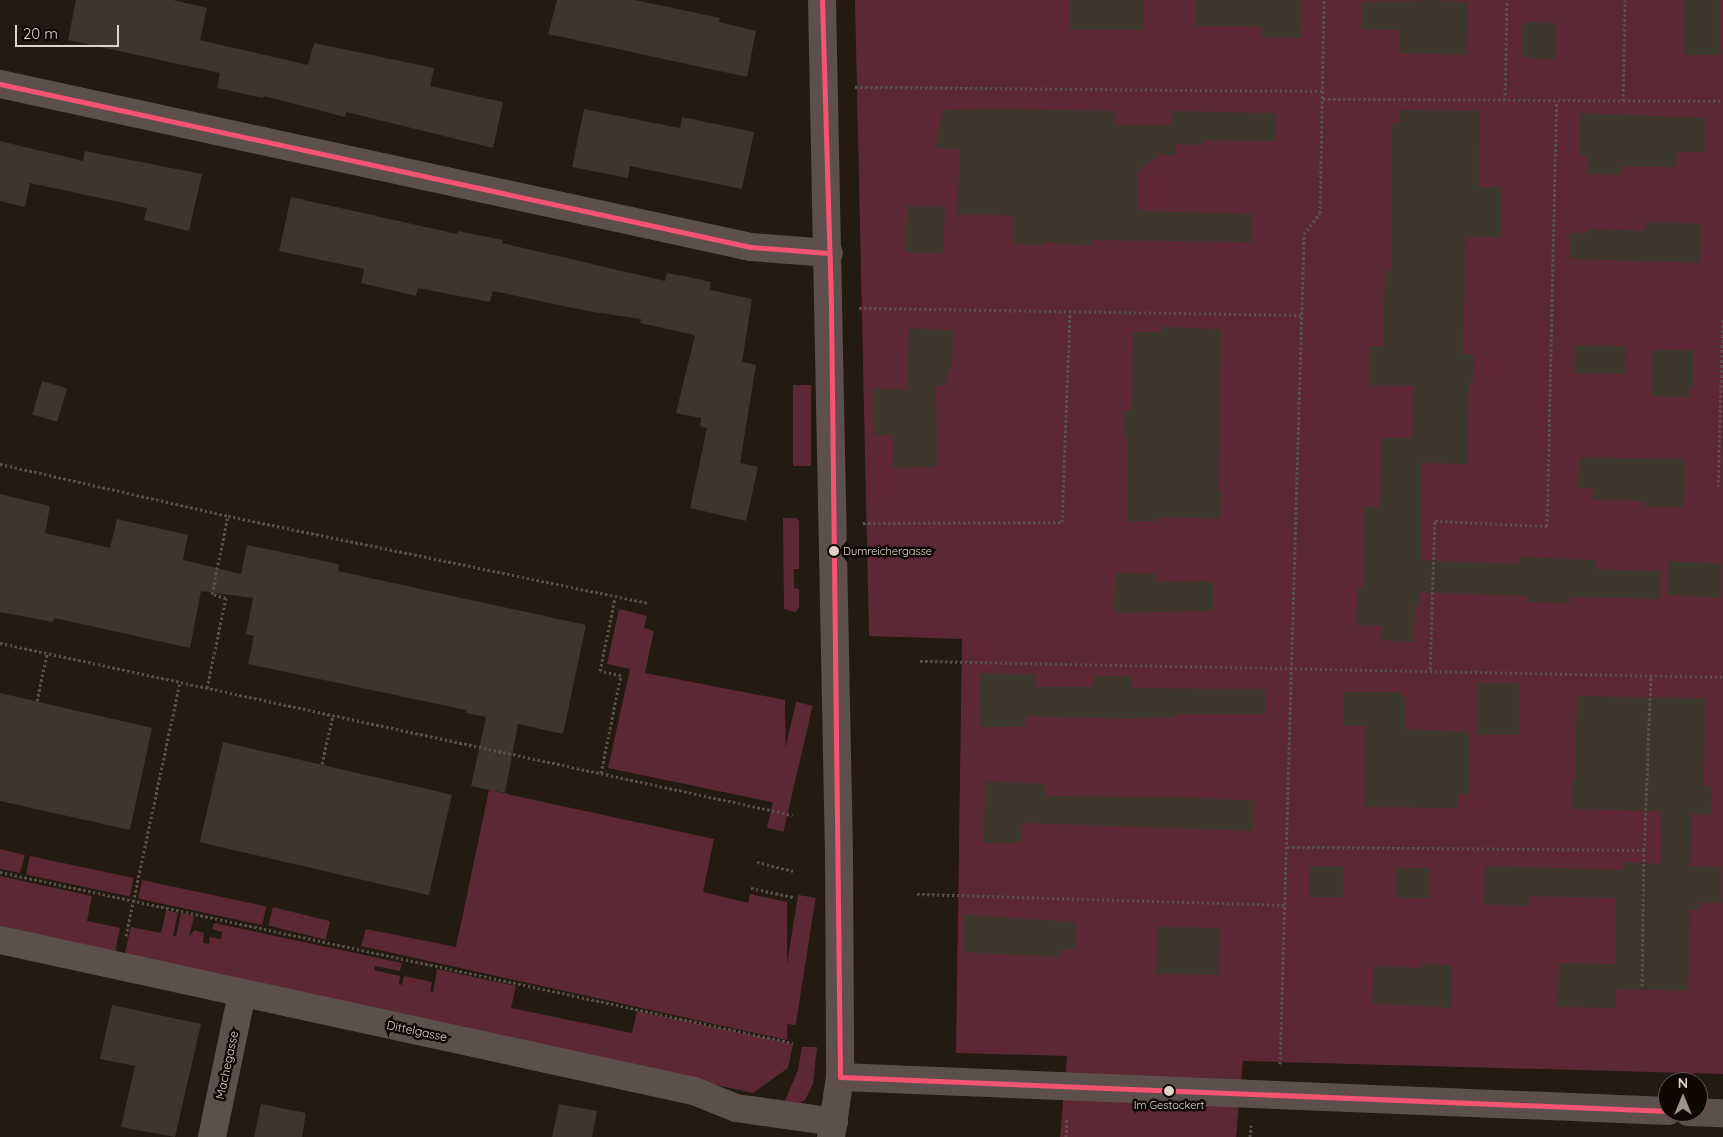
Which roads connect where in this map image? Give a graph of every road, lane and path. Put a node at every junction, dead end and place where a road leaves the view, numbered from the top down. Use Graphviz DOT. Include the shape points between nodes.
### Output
graph roads {
  1 [pos="822,0"];
  2 [pos="1324,0"];
  3 [pos="1507,0"];
  4 [pos="1625,0"];
  5 [pos="0,84"];
  6 [pos="824,87"];
  7 [pos="1323,91"];
  8 [pos="1323,99"];
  9 [pos="1505,100"];
  10 [pos="1723,100"];
  11 [pos="1557,101"];
  12 [pos="1624,101"];
  13 [pos="829,253"];
  14 [pos="831,307"];
  15 [pos="1070,313"];
  16 [pos="1301,315"];
  17 [pos="1723,318"];
  18 [pos="0,464"];
  19 [pos="1718,487"];
  20 [pos="228,516"];
  21 [pos="833,524"];
  22 [pos="615,598"];
  23 [pos="647,604"];
  24 [pos="0,643"];
  25 [pos="47,654"];
  26 [pos="920,661"];
  27 [pos="1292,667"];
  28 [pos="1430,669"];
  29 [pos="1651,675"];
  30 [pos="1723,677"];
  31 [pos="180,682"];
  32 [pos="207,688"];
  33 [pos="37,701"];
  34 [pos="333,715"];
  35 [pos="322,764"];
  36 [pos="601,773"];
  37 [pos="792,815"];
  38 [pos="1287,847"];
  39 [pos="1644,850"];
  40 [pos="757,862"];
  41 [pos="792,871"];
  42 [pos="0,872"];
  43 [pos="751,888"];
  44 [pos="917,894"];
  45 [pos="793,897"];
  46 [pos="134,900"];
  47 [pos="1285,905"];
  48 [pos="0,940"];
  49 [pos="120,966"];
  50 [pos="1642,986"];
  51 [pos="242,993"];
  52 [pos="793,1043"];
  53 [pos="840,1077"];
  54 [pos="1278,1095"];
  55 [pos="1068,1108"];
  56 [pos="1658,1111"];
  57 [pos="1708,1113"];
  58 [pos="1723,1114"];
  59 [pos="833,1130"];
  60 [pos="212,1137"];
  61 [pos="1066,1137"];
  1 -- 6 [label="street"];
  2 -- 7 [label="path"];
  3 -- 9 [label="path"];
  4 -- 12 [label="path"];
  5 -- 13 [label="street" via="751,247"];
  6 -- 7 [label="path"];
  6 -- 13 [label="street"];
  7 -- 8 [label="path"];
  8 -- 9 [label="path"];
  8 -- 16 [label="path" via="1320,213 1304,234"];
  9 -- 11 [label="path"];
  10 -- 12 [label="path"];
  11 -- 12 [label="path"];
  11 -- 28 [label="path" via="1547,526 1435,521"];
  13 -- 14 [label="street"];
  14 -- 15 [label="path"];
  14 -- 21 [label="street"];
  15 -- 16 [label="path"];
  15 -- 21 [label="path" via="1062,522"];
  16 -- 27 [label="path"];
  17 -- 19 [label="path"];
  18 -- 20 [label="path"];
  20 -- 22 [label="path"];
  20 -- 32 [label="path" via="212,594 226,598"];
  21 -- 53 [label="street"];
  22 -- 23 [label="path"];
  22 -- 36 [label="path" via="600,671 621,675"];
  24 -- 25 [label="path"];
  25 -- 31 [label="path"];
  25 -- 33 [label="path"];
  26 -- 27 [label="path"];
  27 -- 28 [label="path"];
  27 -- 38 [label="path"];
  28 -- 29 [label="path"];
  29 -- 30 [label="path"];
  29 -- 39 [label="path"];
  31 -- 32 [label="path"];
  31 -- 46 [label="path"];
  32 -- 34 [label="path"];
  34 -- 35 [label="path"];
  34 -- 36 [label="path"];
  36 -- 37 [label="path"];
  38 -- 39 [label="path"];
  38 -- 47 [label="path"];
  39 -- 50 [label="path"];
  40 -- 41 [label="path"];
  42 -- 46 [label="path"];
  43 -- 45 [label="path"];
  44 -- 47 [label="path"];
  46 -- 49 [label="path"];
  46 -- 52 [label="path"];
  47 -- 54 [label="path"];
  48 -- 49 [label="street, Dittelgasse"];
  49 -- 51 [label="street, Dittelgasse"];
  51 -- 59 [label="street, Dittelgasse" via="694,1092 736,1108"];
  51 -- 60 [label="street, Machegasse"];
  53 -- 54 [label="street"];
  53 -- 59 [label="street"];
  54 -- 56 [label="street"];
  55 -- 61 [label="path"];
  57 -- 58 [label="street"];
}
